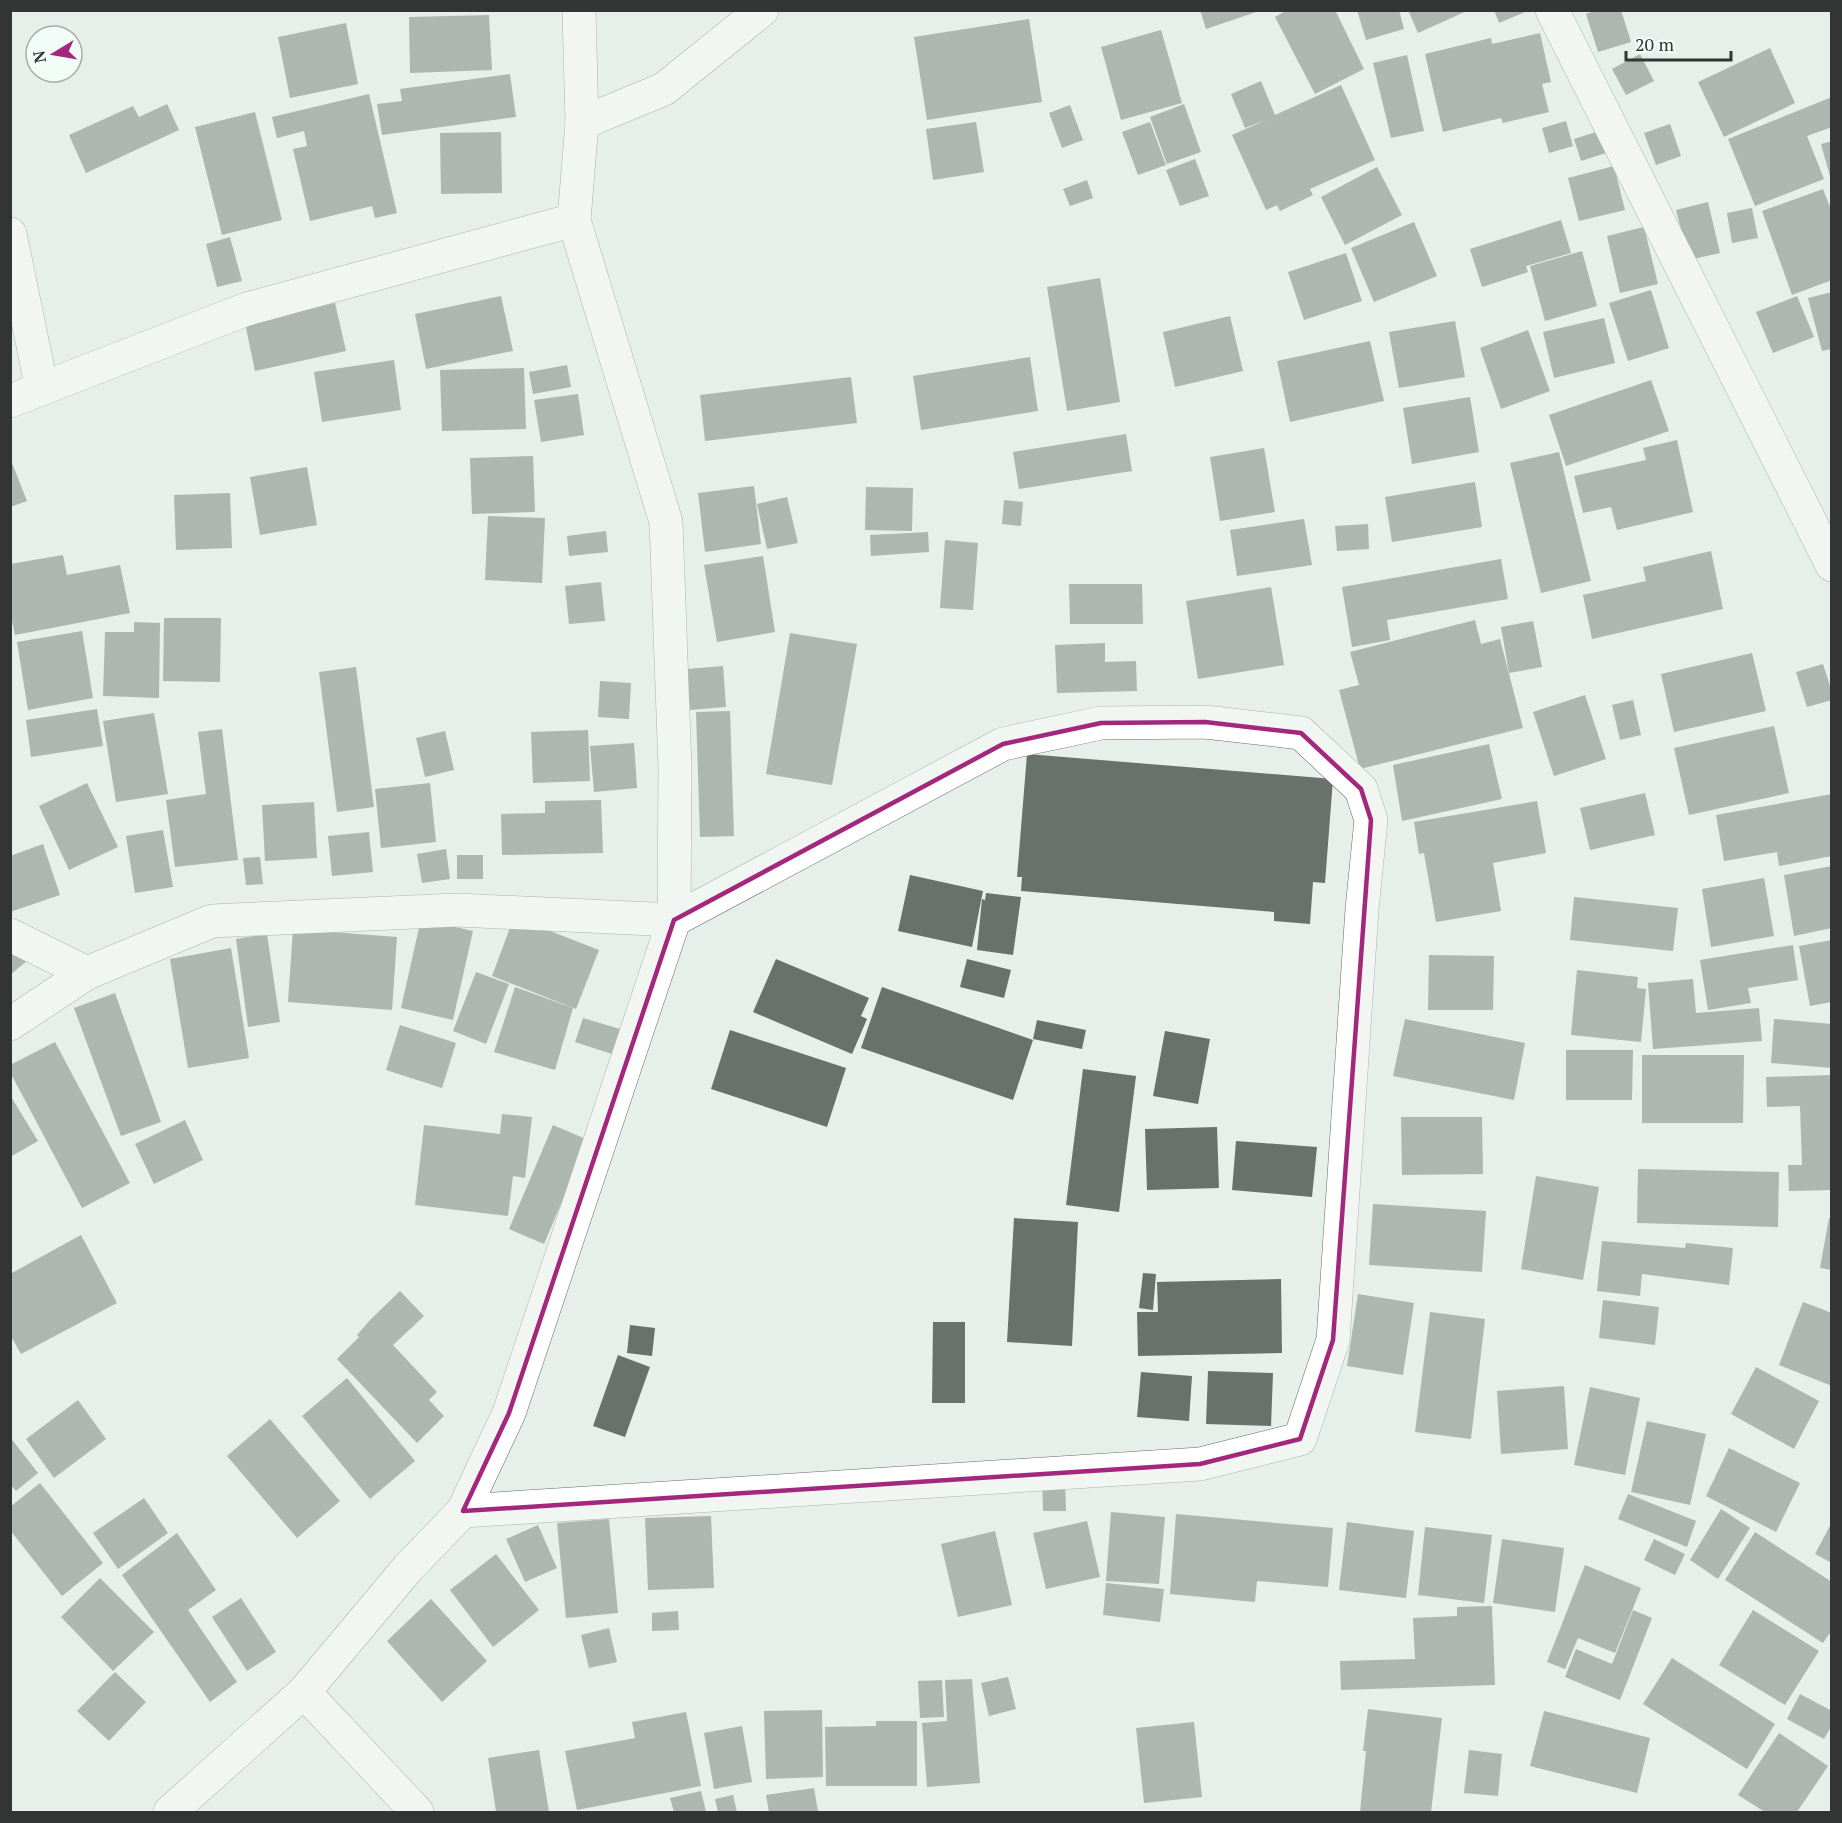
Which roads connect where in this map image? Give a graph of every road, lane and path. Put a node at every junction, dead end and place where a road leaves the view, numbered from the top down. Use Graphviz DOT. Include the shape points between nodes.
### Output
graph roads {
  1 [pos="579,10"];
  2 [pos="762,10"];
  3 [pos="1552,10"];
  4 [pos="582,123"];
  5 [pos="574,220"];
  6 [pos="10,234"];
  7 [pos="42,389"];
  8 [pos="10,401"];
  9 [pos="1832,565"];
  10 [pos="674,920"];
  11 [pos="10,935"];
  12 [pos="87,973"];
  13 [pos="10,1024"];
  14 [pos="463,1511"];
  15 [pos="304,1692"];
  16 [pos="170,1812"];
  17 [pos="417,1812"];
  1 -- 4 [label="street"];
  2 -- 4 [label="street" via="664,89"];
  3 -- 9 [label="street"];
  4 -- 5 [label="street"];
  5 -- 7 [label="street" via="247,309"];
  5 -- 10 [label="street" via="666,522 675,768"];
  6 -- 7 [label="street"];
  7 -- 8 [label="street"];
  10 -- 12 [label="street" via="457,910 213,921"];
  10 -- 14 [label="street" via="509,1413"];
  10 -- 14 [label="street" via="1003,744 1101,723 1205,722 1301,734 1361,789 1371,820 1333,1340 1300,1440 1200,1464"];
  11 -- 12 [label="street"];
  12 -- 13 [label="street"];
  14 -- 15 [label="street" via="408,1568"];
  15 -- 16 [label="street"];
  15 -- 17 [label="street"];
}
